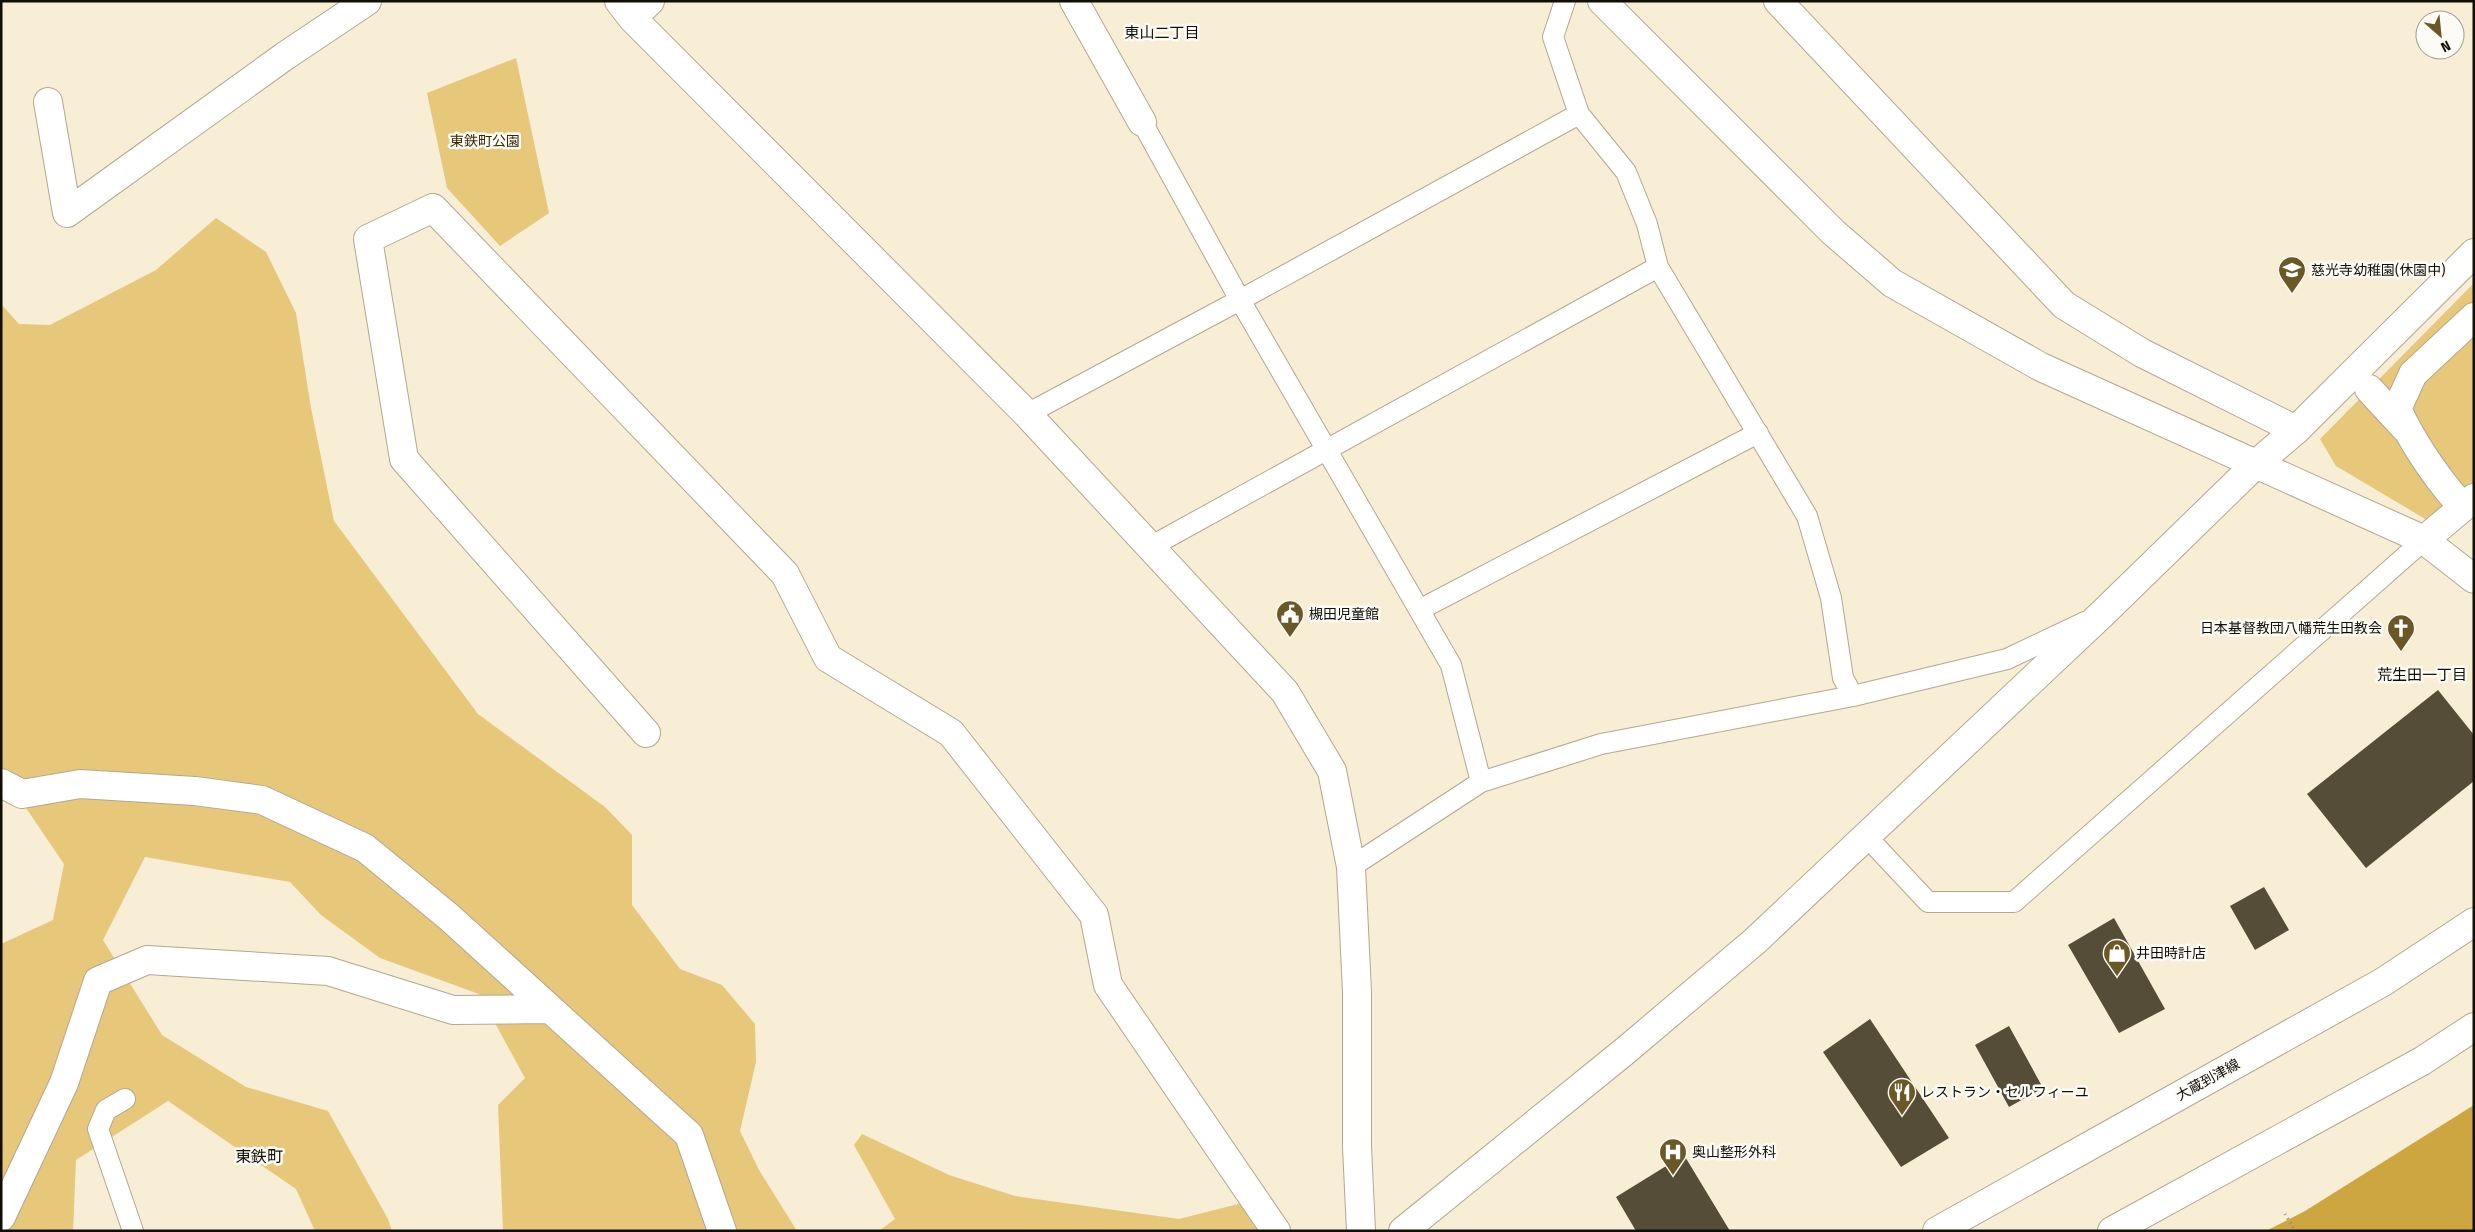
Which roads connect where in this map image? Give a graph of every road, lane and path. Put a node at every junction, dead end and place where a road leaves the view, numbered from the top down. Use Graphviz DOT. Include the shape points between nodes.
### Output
graph roads {
  1 [pos="367,1"];
  2 [pos="1074,1"];
  3 [pos="1565,1"];
  4 [pos="1602,1"];
  5 [pos="1778,1"];
  6 [pos="633,7"];
  7 [pos="48,102"];
  8 [pos="1579,114"];
  9 [pos="1142,122"];
  10 [pos="2474,253"];
  11 [pos="1658,268"];
  12 [pos="1240,300"];
  13 [pos="2474,318"];
  14 [pos="2369,389"];
  15 [pos="1026,414"];
  16 [pos="2296,430"];
  17 [pos="2407,431"];
  18 [pos="1758,433"];
  19 [pos="1326,448"];
  20 [pos="2255,465"];
  21 [pos="2466,500"];
  22 [pos="2424,540"];
  23 [pos="1150,547"];
  24 [pos="2474,579"];
  25 [pos="1419,610"];
  26 [pos="2102,614"];
  27 [pos="1854,696"];
  28 [pos="646,733"];
  29 [pos="1481,782"];
  30 [pos="1,783"];
  31 [pos="1866,836"];
  32 [pos="1351,867"];
  33 [pos="2474,922"];
  34 [pos="548,1009"];
  35 [pos="2474,1027"];
  36 [pos="125,1099"];
  37 [pos="2286,1214"];
  38 [pos="1,1217"];
  39 [pos="133,1231"];
  40 [pos="722,1231"];
  41 [pos="1276,1231"];
  42 [pos="1361,1231"];
  43 [pos="1403,1231"];
  44 [pos="1937,1231"];
  45 [pos="2112,1231"];
  46 [pos="2295,1231"];
  1 -- 7 [label="street" via="285,56 68,213"];
  2 -- 9 [label="street"];
  3 -- 8 [label="lane" via="1553,37"];
  4 -- 20 [label="street" via="1833,232 1892,283 2041,367"];
  5 -- 16 [label="street" via="2064,305 2142,354"];
  6 -- 15 [label="street"];
  8 -- 11 [label="lane" via="1626,172 1647,224"];
  8 -- 12 [label="lane"];
  9 -- 12 [label="lane"];
  10 -- 16 [label="street"];
  11 -- 18 [label="lane"];
  11 -- 19 [label="lane"];
  12 -- 15 [label="lane"];
  12 -- 19 [label="lane"];
  13 -- 17 [label="street" via="2413,374 2398,409"];
  14 -- 17 [label="street"];
  15 -- 23 [label="street"];
  16 -- 20 [label="street"];
  17 -- 21 [label="street" via="2444,485"];
  18 -- 25 [label="lane"];
  18 -- 27 [label="lane" via="1807,516 1831,598 1843,678"];
  19 -- 23 [label="lane"];
  19 -- 25 [label="lane"];
  20 -- 22 [label="street"];
  20 -- 26 [label="street"];
  21 -- 22 [label="street"];
  22 -- 24 [label="street"];
  22 -- 31 [label="lane" via="2014,902 1928,902"];
  23 -- 32 [label="street" via="1285,692 1332,771"];
  25 -- 29 [label="lane" via="1451,665"];
  26 -- 27 [label="lane" via="2007,659"];
  26 -- 31 [label="street"];
  27 -- 29 [label="lane" via="1601,744"];
  28 -- 41 [label="street" via="404,460 368,238 433,208 785,574 828,658 951,733 1094,915 1108,985"];
  29 -- 32 [label="lane"];
  30 -- 34 [label="street" via="22,794 80,784 195,791 262,800 366,848 449,917"];
  31 -- 43 [label="street" via="1747,948"];
  32 -- 42 [label="street" via="1357,992 1357,1147"];
  33 -- 44 [label="street, 大蔵到津線" via="2383,982"];
  34 -- 38 [label="street" via="453,1010 328,971 147,960 98,981 64,1083"];
  34 -- 40 [label="street" via="689,1135"];
  35 -- 45 [label="street" via="2422,1061"];
  36 -- 39 [label="lane" via="106,1110 98,1129"];
  37 -- 46 [label="path"];
}
